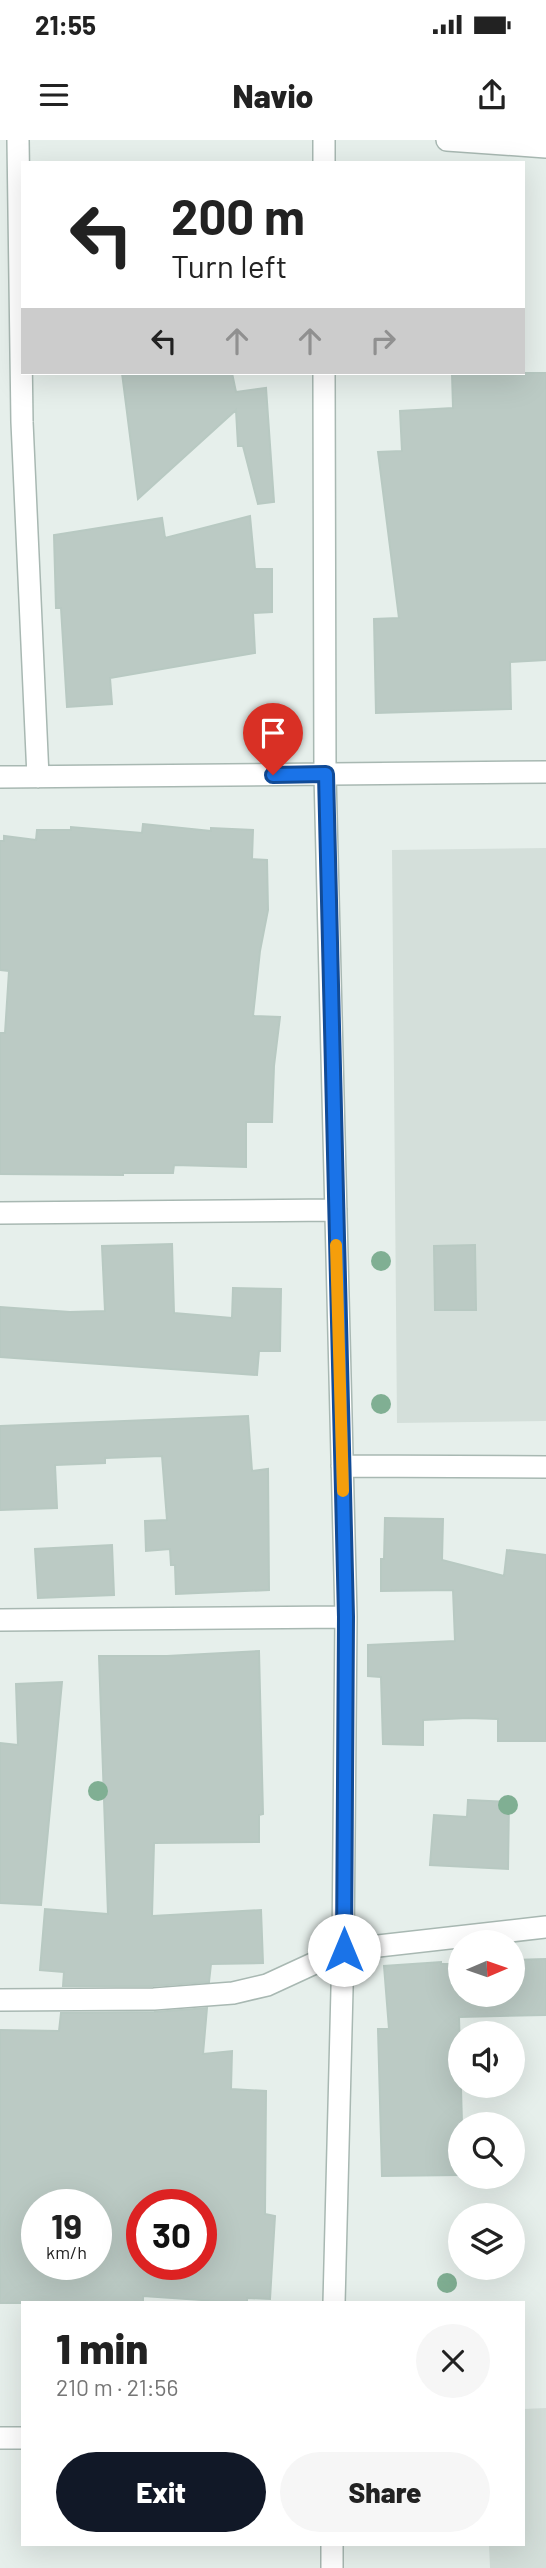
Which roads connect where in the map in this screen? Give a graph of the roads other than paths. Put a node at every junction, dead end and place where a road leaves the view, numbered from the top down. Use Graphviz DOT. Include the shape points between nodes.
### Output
graph roads {
  1 [pos="18,140"];
  2 [pos="324,140"];
  3 [pos="447,140"];
  4 [pos="546,148"];
  5 [pos="324,161"];
  6 [pos="21,352"];
  7 [pos="21,375"];
  8 [pos="324,375"];
  9 [pos="546,772"];
  10 [pos="326,774"];
  11 [pos="0,777"];
  12 [pos="38,777"];
  13 [pos="335,1210"];
  14 [pos="0,1213"];
  15 [pos="342,1466"];
  16 [pos="546,1467"];
  17 [pos="346,1617"];
  18 [pos="0,1620"];
  19 [pos="546,1927"];
  20 [pos="344,1950"];
  21 [pos="0,2000"];
  22 [pos="334,2301"];
  23 [pos="0,2438"];
  24 [pos="21,2438"];
  25 [pos="332,2546"];
  26 [pos="332,2568"];
  1 -- 6 [label="street"];
  2 -- 5 [label="street"];
  3 -- 4 [label="street"];
  7 -- 12 [label="street"];
  8 -- 10 [label="street"];
  9 -- 10 [label="street"];
  10 -- 12 [label="street"];
  10 -- 13 [label="street"];
  11 -- 12 [label="street"];
  13 -- 14 [label="street"];
  13 -- 15 [label="street"];
  15 -- 16 [label="street"];
  15 -- 17 [label="street"];
  17 -- 18 [label="street"];
  17 -- 20 [label="street"];
  19 -- 20 [label="street"];
  20 -- 21 [label="street" via="267,1985 233,1993 154,1999"];
  20 -- 22 [label="street"];
  23 -- 24 [label="street"];
  25 -- 26 [label="street"];
}
